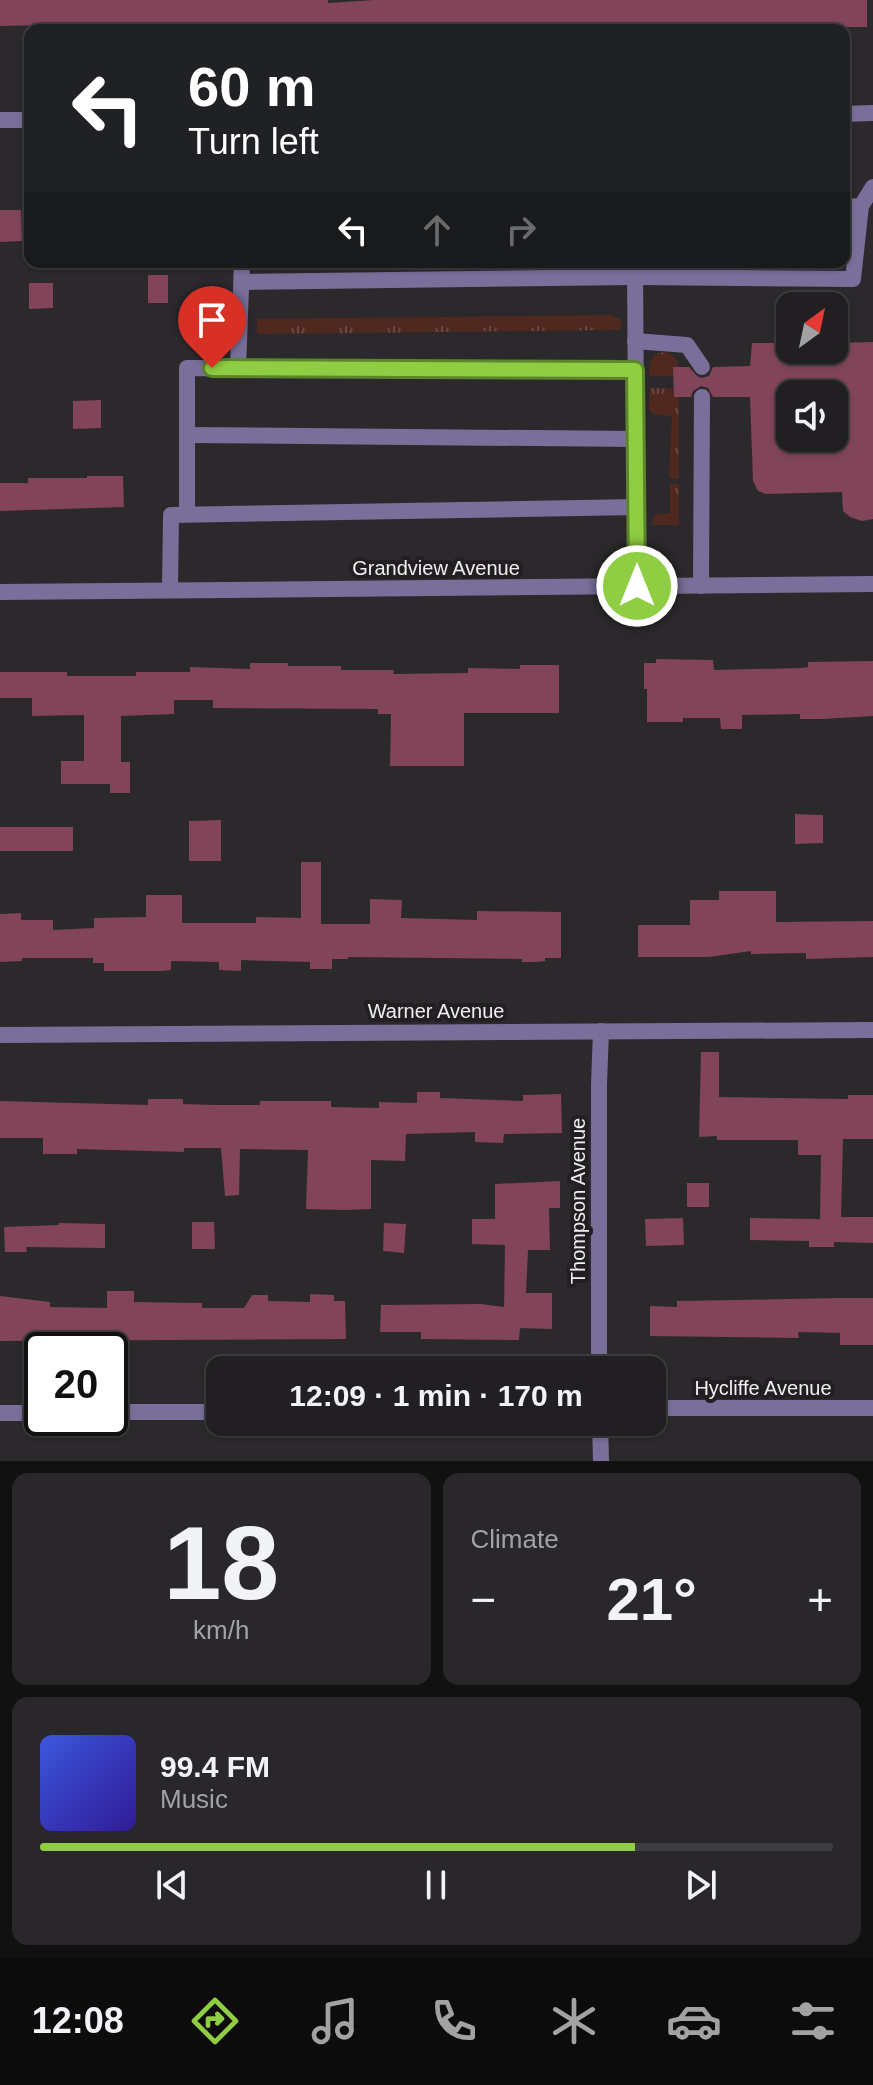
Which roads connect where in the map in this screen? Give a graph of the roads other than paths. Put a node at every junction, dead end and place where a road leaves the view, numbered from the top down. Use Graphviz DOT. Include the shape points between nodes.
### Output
graph roads {
  1 [pos="873,113"];
  2 [pos="850,114"];
  3 [pos="0,120"];
  4 [pos="24,120"];
  5 [pos="873,187"];
  6 [pos="861,206"];
  7 [pos="850,207"];
  8 [pos="242,268"];
  9 [pos="635,270"];
  10 [pos="242,282"];
  11 [pos="635,341"];
  12 [pos="702,367"];
  13 [pos="238,368"];
  14 [pos="635,370"];
  15 [pos="702,397"];
  16 [pos="187,435"];
  17 [pos="636,439"];
  18 [pos="637,507"];
  19 [pos="187,514"];
  20 [pos="873,584"];
  21 [pos="637,586"];
  22 [pos="701,586"];
  23 [pos="170,590"];
  24 [pos="0,592"];
  25 [pos="873,1030"];
  26 [pos="601,1031"];
  27 [pos="0,1035"];
  28 [pos="599,1356"];
  29 [pos="666,1408"];
  30 [pos="873,1408"];
  31 [pos="128,1412"];
  32 [pos="206,1412"];
  33 [pos="0,1413"];
  34 [pos="24,1413"];
  35 [pos="600,1436"];
  36 [pos="601,1461"];
  1 -- 2 [label="street"];
  3 -- 4 [label="street"];
  5 -- 6 [label="street"];
  6 -- 7 [label="street"];
  6 -- 9 [label="street" via="853,279"];
  8 -- 10 [label="street"];
  9 -- 10 [label="street"];
  9 -- 11 [label="street"];
  10 -- 13 [label="street"];
  11 -- 12 [label="street" via="687,345"];
  11 -- 14 [label="street"];
  13 -- 14 [label="street"];
  13 -- 16 [label="street" via="187,368"];
  14 -- 17 [label="street"];
  15 -- 22 [label="street"];
  16 -- 17 [label="street"];
  16 -- 19 [label="street"];
  17 -- 18 [label="street"];
  18 -- 19 [label="street"];
  18 -- 21 [label="street"];
  19 -- 23 [label="street" via="171,515"];
  20 -- 22 [label="street, Grandview Avenue"];
  21 -- 22 [label="street, Grandview Avenue"];
  21 -- 23 [label="street, Grandview Avenue"];
  23 -- 24 [label="street, Grandview Avenue"];
  25 -- 26 [label="street, Warner Avenue"];
  26 -- 27 [label="street, Warner Avenue"];
  26 -- 28 [label="street, Thompson Avenue"];
  29 -- 30 [label="street, Hycliffe Avenue"];
  31 -- 32 [label="street"];
  33 -- 34 [label="street"];
  35 -- 36 [label="street"];
}
